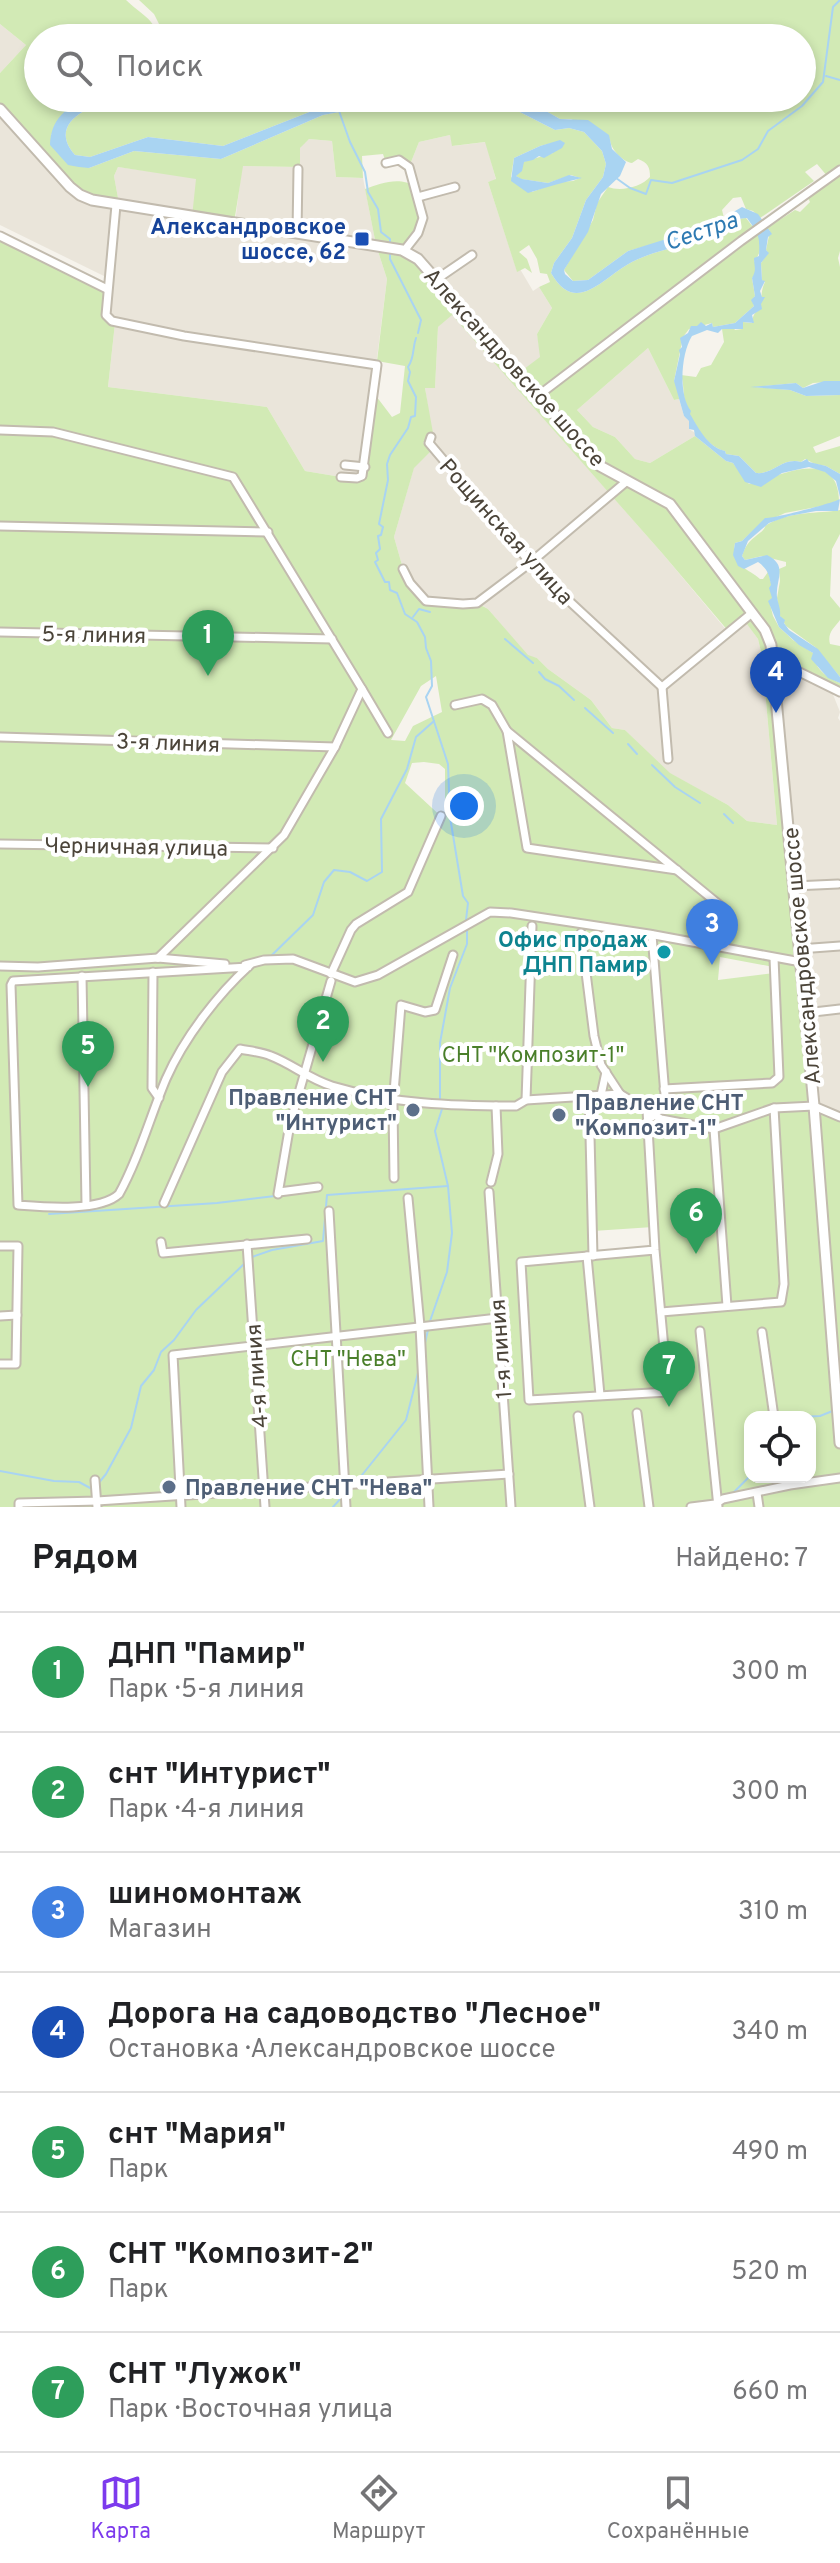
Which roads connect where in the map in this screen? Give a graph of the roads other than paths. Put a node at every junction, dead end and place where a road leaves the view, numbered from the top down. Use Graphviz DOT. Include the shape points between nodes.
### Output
graph roads {
  1 [pos="0,109"];
  2 [pos="386,163"];
  3 [pos="298,169"];
  4 [pos="840,170"];
  5 [pos="455,187"];
  6 [pos="418,197"];
  7 [pos="116,205"];
  8 [pos="297,233"];
  9 [pos="0,236"];
  10 [pos="400,250"];
  11 [pos="472,255"];
  12 [pos="437,279"];
  13 [pos="107,289"];
  14 [pos="539,395"];
  15 [pos="0,430"];
  16 [pos="431,437"];
  17 [pos="345,465"];
  18 [pos="365,467"];
  19 [pos="341,477"];
  20 [pos="627,481"];
  21 [pos="0,526"];
  22 [pos="268,532"];
  23 [pos="530,563"];
  24 [pos="403,569"];
  25 [pos="752,613"];
  26 [pos="0,632"];
  27 [pos="332,639"];
  28 [pos="773,659"];
  29 [pos="662,687"];
  30 [pos="362,689"];
  31 [pos="835,689"];
  32 [pos="455,705"];
  33 [pos="507,731"];
  34 [pos="388,733"];
  35 [pos="0,737"];
  36 [pos="335,747"];
  37 [pos="668,759"];
  38 [pos="441,816"];
  39 [pos="0,844"];
  40 [pos="273,848"];
  41 [pos="677,870"];
  42 [pos="838,884"];
  43 [pos="794,886"];
  44 [pos="532,926"];
  45 [pos="581,933"];
  46 [pos="652,935"];
  47 [pos="840,946"];
  48 [pos="717,947"];
  49 [pos="799,949"];
  50 [pos="453,955"];
  51 [pos="158,958"];
  52 [pos="774,958"];
  53 [pos="801,962"];
  54 [pos="0,966"];
  55 [pos="249,966"];
  56 [pos="153,972"];
  57 [pos="82,976"];
  58 [pos="331,978"];
  59 [pos="840,1009"];
  60 [pos="805,1013"];
  61 [pos="606,1072"];
  62 [pos="305,1075"];
  63 [pos="664,1089"];
  64 [pos="620,1094"];
  65 [pos="601,1095"];
  66 [pos="589,1096"];
  67 [pos="159,1098"];
  68 [pos="526,1100"];
  69 [pos="394,1101"];
  70 [pos="496,1106"];
  71 [pos="814,1106"];
  72 [pos="774,1108"];
  73 [pos="649,1115"];
  74 [pos="840,1117"];
  75 [pos="714,1129"];
  76 [pos="394,1178"];
  77 [pos="491,1182"];
  78 [pos="318,1187"];
  79 [pos="489,1192"];
  80 [pos="408,1198"];
  81 [pos="164,1203"];
  82 [pos="86,1204"];
  83 [pos="329,1211"];
  84 [pos="307,1239"];
  85 [pos="161,1242"];
  86 [pos="247,1244"];
  87 [pos="0,1246"];
  88 [pos="655,1250"];
  89 [pos="163,1253"];
  90 [pos="590,1256"];
  91 [pos="165,1264"];
  92 [pos="727,1306"];
  93 [pos="661,1312"];
  94 [pos="17,1315"];
  95 [pos="0,1316"];
  96 [pos="498,1318"];
  97 [pos="426,1325"];
  98 [pos="700,1331"];
  99 [pos="762,1332"];
  100 [pos="335,1337"];
  101 [pos="254,1346"];
  102 [pos="0,1364"];
  103 [pos="600,1395"];
  104 [pos="773,1411"];
  105 [pos="637,1413"];
  106 [pos="578,1416"];
  107 [pos="840,1443"];
  108 [pos="509,1474"];
  109 [pos="840,1478"];
  110 [pos="816,1479"];
  111 [pos="427,1480"];
  112 [pos="784,1483"];
  113 [pos="95,1484"];
  114 [pos="345,1485"];
  115 [pos="263,1489"];
  116 [pos="757,1493"];
  117 [pos="181,1496"];
  118 [pos="97,1504"];
  119 [pos="19,1505"];
  120 [pos="718,1505"];
  121 [pos="181,1507"];
  122 [pos="265,1507"];
  123 [pos="346,1507"];
  124 [pos="429,1507"];
  125 [pos="511,1507"];
  126 [pos="590,1507"];
  127 [pos="649,1507"];
  128 [pos="691,1507"];
  129 [pos="759,1507"];
  1 -- 7 [label="street, Александровское шоссе" via="70,187 92,200"];
  2 -- 6 [label="street" via="399,160 409,167"];
  3 -- 8 [label="street"];
  4 -- 14 [label="street"];
  5 -- 6 [label="street"];
  6 -- 10 [label="street" via="422,225"];
  7 -- 8 [label="street, Александровское шоссе"];
  7 -- 13 [label="street"];
  8 -- 10 [label="street, Александровское шоссе"];
  9 -- 13 [label="street"];
  10 -- 12 [label="street, Александровское шоссе" via="423,262"];
  11 -- 12 [label="street"];
  12 -- 14 [label="street, Александровское шоссе"];
  13 -- 18 [label="street" via="106,315 115,322 377,365"];
  14 -- 20 [label="street, Александровское шоссе" via="600,466"];
  15 -- 22 [label="street" via="53,432 233,477"];
  16 -- 23 [label="street, Рощинская улица" via="429,443"];
  17 -- 18 [label="street"];
  18 -- 19 [label="street" via="362,476"];
  20 -- 23 [label="street"];
  20 -- 25 [label="street, Александровское шоссе" via="670,504"];
  21 -- 22 [label="street"];
  22 -- 27 [label="street"];
  23 -- 24 [label="street" via="477,603 463,604 426,601"];
  23 -- 29 [label="street, Рощинская улица"];
  25 -- 28 [label="street, Александровское шоссе" via="769,637"];
  25 -- 29 [label="street"];
  26 -- 27 [label="street, 5-я линия"];
  27 -- 30 [label="street"];
  28 -- 31 [label="street"];
  28 -- 43 [label="street, Александровское шоссе"];
  29 -- 37 [label="street"];
  30 -- 34 [label="street"];
  30 -- 36 [label="street"];
  32 -- 33 [label="street" via="482,699 492,705"];
  33 -- 41 [label="street"];
  33 -- 41 [label="street" via="527,848"];
  35 -- 36 [label="street, 3-я линия"];
  36 -- 40 [label="street"];
  38 -- 58 [label="street" via="408,892 356,924"];
  39 -- 40 [label="street, Черничная улица"];
  40 -- 51 [label="street"];
  41 -- 48 [label="street" via="722,907"];
  42 -- 43 [label="street"];
  43 -- 49 [label="street, Александровское шоссе"];
  44 -- 68 [label="street"];
  45 -- 61 [label="street" via="594,1036"];
  46 -- 48 [label="street"];
  46 -- 58 [label="street" via="490,912 378,975 355,982"];
  46 -- 63 [label="street"];
  47 -- 49 [label="street"];
  48 -- 52 [label="street"];
  49 -- 53 [label="street, Александровское шоссе"];
  50 -- 69 [label="street" via="435,1010 401,1005"];
  51 -- 54 [label="street"];
  51 -- 55 [label="street"];
  52 -- 53 [label="street"];
  52 -- 63 [label="street" via="779,1077 772,1083"];
  53 -- 60 [label="street, Александровское шоссе"];
  55 -- 56 [label="street"];
  55 -- 58 [label="street" via="293,959"];
  55 -- 67 [label="street" via="200,1022"];
  56 -- 57 [label="street"];
  56 -- 67 [label="street" via="152,1088"];
  57 -- 82 [label="street"];
  57 -- 82 [label="street" via="17,980 11,985 18,1205"];
  58 -- 62 [label="street"];
  59 -- 60 [label="street"];
  60 -- 71 [label="street, Александровское шоссе"];
  61 -- 64 [label="street"];
  61 -- 65 [label="street"];
  62 -- 69 [label="street"];
  62 -- 78 [label="street" via="290,1124 279,1193"];
  62 -- 81 [label="street" via="270,1055 240,1049 222,1072"];
  63 -- 73 [label="street" via="661,1107"];
  64 -- 65 [label="street"];
  64 -- 73 [label="street"];
  65 -- 66 [label="street"];
  66 -- 68 [label="street"];
  66 -- 90 [label="street"];
  67 -- 82 [label="street" via="119,1194 111,1201"];
  68 -- 70 [label="street"];
  69 -- 70 [label="street"];
  69 -- 76 [label="street"];
  70 -- 77 [label="street" via="498,1154"];
  71 -- 72 [label="street"];
  71 -- 74 [label="street"];
  71 -- 107 [label="street, Александровское шоссе"];
  72 -- 75 [label="street"];
  72 -- 92 [label="street" via="781,1302"];
  73 -- 75 [label="street"];
  73 -- 88 [label="street"];
  75 -- 92 [label="street"];
  79 -- 96 [label="street, 1-я линия"];
  80 -- 97 [label="street"];
  83 -- 100 [label="street"];
  84 -- 86 [label="street"];
  85 -- 89 [label="street"];
  86 -- 89 [label="street"];
  86 -- 101 [label="street, 4-я линия"];
  87 -- 94 [label="street" via="18,1246"];
  88 -- 90 [label="street"];
  88 -- 93 [label="street"];
  89 -- 91 [label="street"];
  90 -- 103 [label="street"];
  90 -- 103 [label="street" via="521,1262 529,1400"];
  92 -- 93 [label="street"];
  93 -- 103 [label="street" via="668,1392"];
  94 -- 95 [label="street"];
  94 -- 102 [label="street" via="16,1364"];
  96 -- 97 [label="street"];
  96 -- 108 [label="street, 1-я линия"];
  97 -- 100 [label="street"];
  97 -- 111 [label="street"];
  98 -- 120 [label="street"];
  99 -- 104 [label="street"];
  100 -- 101 [label="street"];
  100 -- 114 [label="street"];
  101 -- 115 [label="street, 4-я линия"];
  101 -- 117 [label="street" via="173,1355"];
  105 -- 127 [label="street"];
  106 -- 126 [label="street"];
  108 -- 111 [label="street"];
  108 -- 125 [label="street, 1-я линия"];
  109 -- 110 [label="street"];
  111 -- 114 [label="street"];
  111 -- 124 [label="street"];
  112 -- 116 [label="street"];
  113 -- 118 [label="street"];
  114 -- 115 [label="street"];
  114 -- 123 [label="street"];
  115 -- 117 [label="street"];
  115 -- 122 [label="street, 4-я линия"];
  116 -- 120 [label="street" via="723,1499"];
  116 -- 129 [label="street"];
  117 -- 118 [label="street"];
  117 -- 121 [label="street"];
  118 -- 119 [label="street"];
  120 -- 128 [label="street"];
}
